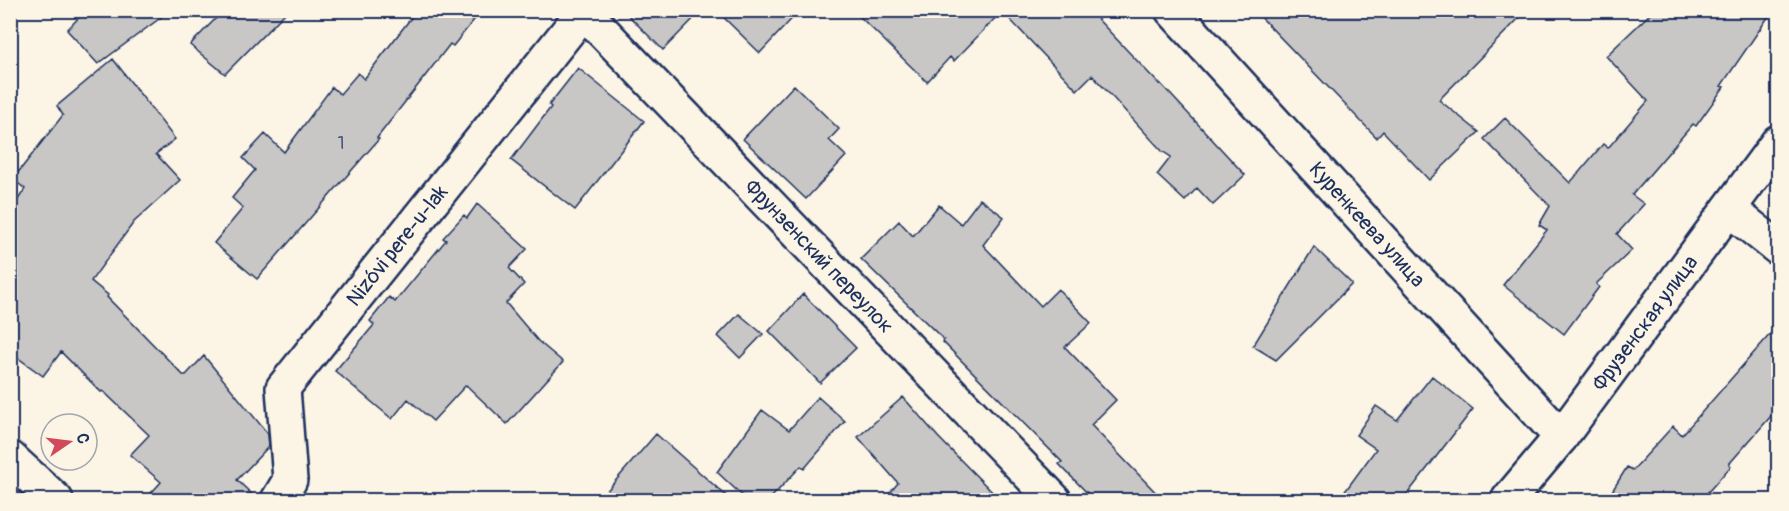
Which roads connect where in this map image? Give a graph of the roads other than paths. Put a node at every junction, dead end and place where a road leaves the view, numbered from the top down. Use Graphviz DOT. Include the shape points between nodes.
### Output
graph roads {
  1 [pos="1172,10"];
  2 [pos="584,11"];
  3 [pos="1779,142"];
  4 [pos="1729,209"];
  5 [pos="1779,248"];
  6 [pos="1561,437"];
  7 [pos="10,458"];
  8 [pos="56,501"];
  9 [pos="278,501"];
  10 [pos="1054,501"];
  11 [pos="1508,501"];
  1 -- 6 [label="street, Куренкеева улица"];
  2 -- 9 [label="street, Nizóvi pere-u-lak" via="283,388 290,480"];
  2 -- 10 [label="street, Фрунзенский переулок"];
  3 -- 4 [label="street, Фрузенская улица"];
  4 -- 5 [label="street"];
  4 -- 6 [label="street, Фрузенская улица"];
  6 -- 11 [label="street, Фрузенская улица"];
  7 -- 8 [label="street"];
}
